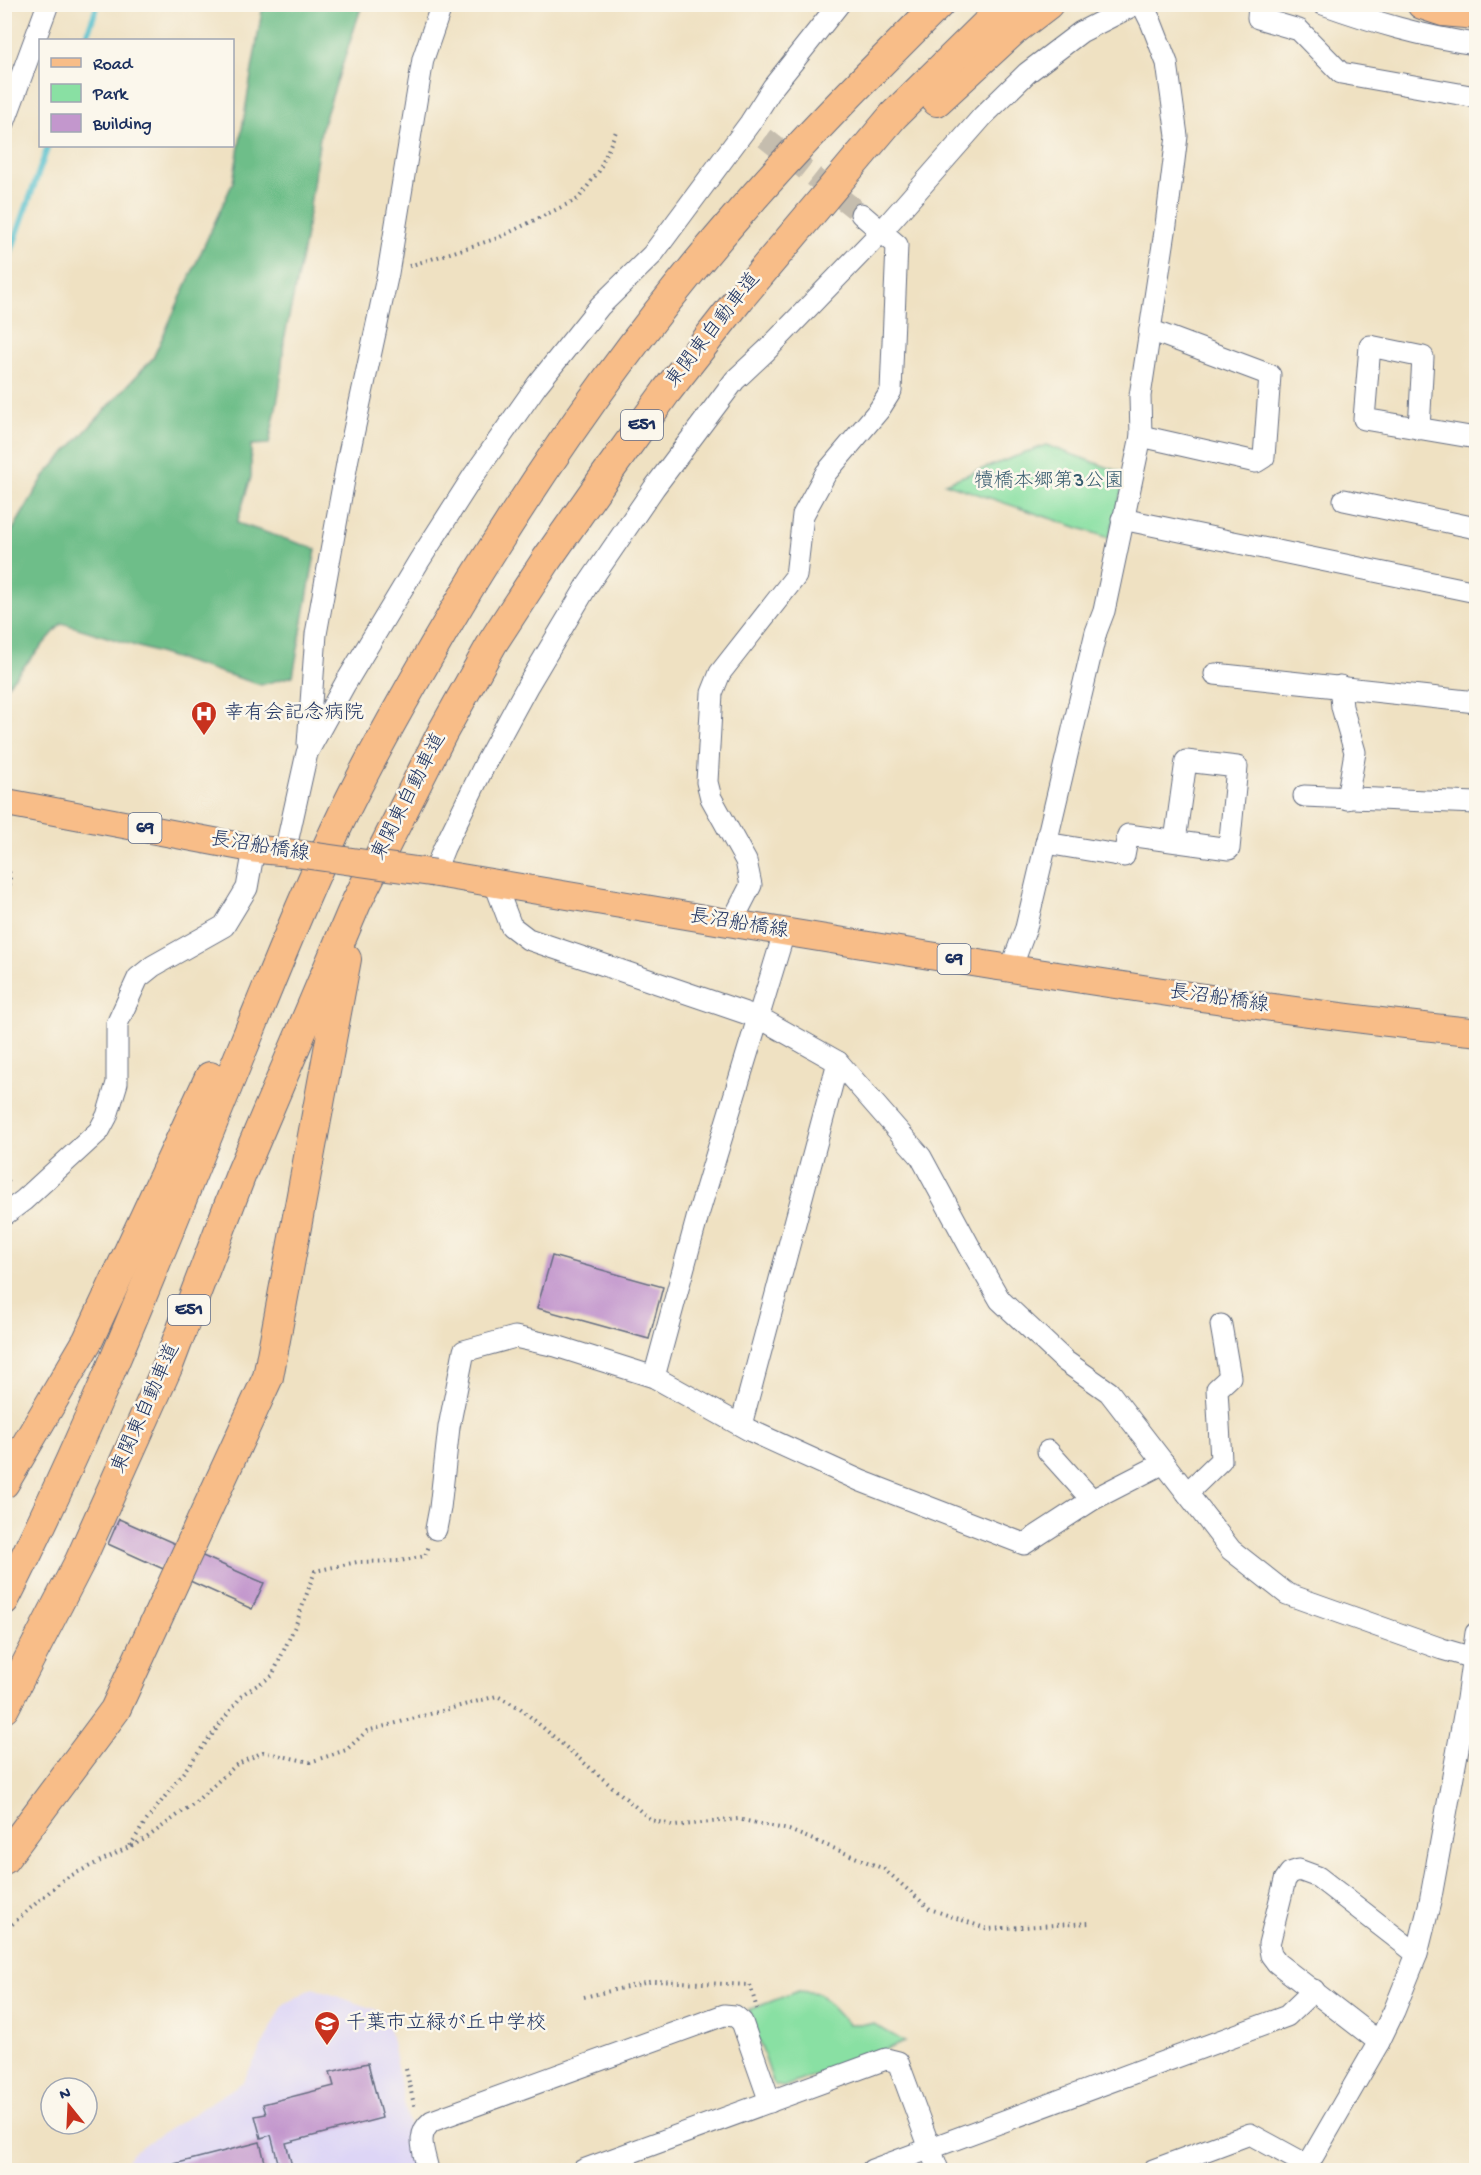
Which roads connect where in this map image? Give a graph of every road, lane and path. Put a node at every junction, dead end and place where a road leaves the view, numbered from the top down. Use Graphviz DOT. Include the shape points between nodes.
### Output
graph roads {
  1 [pos="48,4"];
  2 [pos="442,4"];
  3 [pos="840,4"];
  4 [pos="916,4"];
  5 [pos="939,4"];
  6 [pos="1007,4"];
  7 [pos="1048,4"];
  8 [pos="1136,4"];
  9 [pos="1142,4"];
  10 [pos="1259,4"];
  11 [pos="1323,4"];
  12 [pos="1422,4"];
  13 [pos="1476,14"];
  14 [pos="1476,44"];
  15 [pos="1476,97"];
  16 [pos="4,123"];
  17 [pos="819,124"];
  18 [pos="617,129"];
  19 [pos="861,214"];
  20 [pos="881,232"];
  21 [pos="388,273"];
  22 [pos="1150,330"];
  23 [pos="666,392"];
  24 [pos="1419,429"];
  25 [pos="1141,436"];
  26 [pos="1476,438"];
  27 [pos="1344,500"];
  28 [pos="1122,519"];
  29 [pos="1476,528"];
  30 [pos="1476,592"];
  31 [pos="1215,674"];
  32 [pos="1340,687"];
  33 [pos="1476,702"];
  34 [pos="307,753"];
  35 [pos="1304,796"];
  36 [pos="1347,799"];
  37 [pos="4,802"];
  38 [pos="1476,803"];
  39 [pos="1175,841"];
  40 [pos="1046,843"];
  41 [pos="254,849"];
  42 [pos="285,852"];
  43 [pos="4,861"];
  44 [pos="434,873"];
  45 [pos="495,884"];
  46 [pos="304,899"];
  47 [pos="356,903"];
  48 [pos="4,912"];
  49 [pos="731,924"];
  50 [pos="784,933"];
  51 [pos="1011,968"];
  52 [pos="760,1018"];
  53 [pos="1476,1032"];
  54 [pos="838,1062"];
  55 [pos="4,1215"];
  56 [pos="1221,1325"];
  57 [pos="654,1377"];
  58 [pos="741,1425"];
  59 [pos="1048,1451"];
  60 [pos="1164,1463"];
  61 [pos="4,1483"];
  62 [pos="1186,1493"];
  63 [pos="1092,1500"];
  64 [pos="436,1529"];
  65 [pos="4,1600"];
  66 [pos="1476,1633"];
  67 [pos="1473,1658"];
  68 [pos="1472,1700"];
  69 [pos="4,1708"];
  70 [pos="130,1847"];
  71 [pos="5,1858"];
  72 [pos="1090,1923"];
  73 [pos="4,1933"];
  74 [pos="1417,1954"];
  75 [pos="1314,1990"];
  76 [pos="584,1997"];
  77 [pos="759,2015"];
  78 [pos="1379,2042"];
  79 [pos="406,2069"];
  80 [pos="770,2102"];
  81 [pos="421,2136"];
  82 [pos="930,2149"];
  83 [pos="1306,2168"];
  84 [pos="428,2170"];
  85 [pos="583,2170"];
  86 [pos="872,2170"];
  87 [pos="938,2170"];
  88 [pos="1152,2170"];
  1 -- 16 [label="street"];
  2 -- 21 [label="street" via="423,59"];
  3 -- 34 [label="street" via="773,87 758,130 652,255 600,306 537,385 413,571"];
  4 -- 17 [label="highway"];
  5 -- 17 [label="highway, E51"];
  6 -- 23 [label="highway, 東関東自動車道 / E51" via="886,124 739,298"];
  7 -- 23 [label="highway" via="964,75 899,140 744,303"];
  8 -- 20 [label="street" via="1081,32 1027,72"];
  9 -- 22 [label="street" via="1167,63 1177,136"];
  10 -- 15 [label="street" via="1258,18 1299,30 1341,73"];
  11 -- 14 [label="street" via="1392,28"];
  12 -- 13 [label="highway"];
  17 -- 46 [label="highway, E51" via="730,224 624,355 517,510 392,717"];
  18 -- 21 [label="path" via="599,171 578,199 498,238"];
  19 -- 20 [label="street"];
  20 -- 44 [label="street" via="735,380 654,488 587,586 528,685 486,762"];
  20 -- 49 [label="street" via="897,245 891,391 826,473 803,515 796,576 720,673 712,693 707,782 711,798 746,861 751,885"];
  21 -- 34 [label="street" via="348,458 316,634"];
  22 -- 25 [label="street" via="1140,396"];
  22 -- 25 [label="street" via="1270,375 1264,457 1256,462"];
  23 -- 47 [label="highway, 東関東自動車道 / E51" via="547,559 494,642 442,733"];
  24 -- 26 [label="street"];
  25 -- 28 [label="street"];
  27 -- 29 [label="street"];
  28 -- 30 [label="street"];
  28 -- 40 [label="street" via="1104,611"];
  31 -- 32 [label="street"];
  32 -- 33 [label="street"];
  32 -- 36 [label="street" via="1355,752"];
  34 -- 42 [label="street"];
  35 -- 36 [label="street"];
  36 -- 38 [label="street"];
  37 -- 41 [label="main road, 長沼船橋線 / 69"];
  39 -- 39 [label="street" via="1230,849 1237,767 1186,762"];
  39 -- 40 [label="street" via="1128,835 1124,856"];
  40 -- 51 [label="street" via="1026,928"];
  41 -- 42 [label="main road, 長沼船橋線 / 69"];
  41 -- 55 [label="street" via="247,888 224,926 138,978 117,1024 117,1083 99,1131"];
  42 -- 44 [label="main road, 長沼船橋線 / 69, bridge"];
  43 -- 48 [label="path" via="11,879"];
  44 -- 45 [label="main road, 長沼船橋線 / 69"];
  45 -- 49 [label="main road, 長沼船橋線 / 69"];
  45 -- 52 [label="street" via="511,926 528,939"];
  46 -- 61 [label="highway" via="257,977 88,1340"];
  46 -- 65 [label="highway, E51" via="120,1347 36,1538"];
  47 -- 69 [label="highway, 東関東自動車道 / E51" via="241,1174 169,1363 80,1561"];
  47 -- 71 [label="highway" via="268,1377 115,1710"];
  49 -- 50 [label="main road, 長沼船橋線 / 69"];
  50 -- 51 [label="main road, 長沼船橋線 / 69"];
  50 -- 52 [label="street"];
  51 -- 53 [label="main road, 長沼船橋線 / 69" via="1356,1020"];
  52 -- 54 [label="street"];
  52 -- 57 [label="street" via="698,1215"];
  54 -- 58 [label="street"];
  54 -- 60 [label="street" via="921,1157 1000,1300 1065,1361 1109,1392"];
  56 -- 62 [label="street" via="1230,1377 1217,1389 1221,1460"];
  57 -- 58 [label="street"];
  57 -- 64 [label="street" via="515,1337 464,1351 448,1427"];
  58 -- 63 [label="street" via="861,1481 1024,1544"];
  59 -- 63 [label="street"];
  60 -- 62 [label="street"];
  60 -- 63 [label="street"];
  62 -- 67 [label="street" via="1231,1550 1287,1594"];
  64 -- 70 [label="path" via="425,1556 357,1562 315,1571 272,1676 243,1694"];
  66 -- 67 [label="street"];
  67 -- 68 [label="street"];
  68 -- 74 [label="street"];
  70 -- 72 [label="path" via="193,1804 236,1765 263,1752 310,1762 346,1750 367,1731 497,1696 520,1708 651,1820 675,1826 738,1820 789,1830 884,1869 930,1909 988,1929"];
  70 -- 73 [label="path" via="64,1879"];
  74 -- 75 [label="street" via="1318,1877 1299,1870 1290,1873 1269,1944 1271,1955"];
  74 -- 78 [label="street"];
  75 -- 78 [label="street"];
  75 -- 82 [label="street" via="1287,2016"];
  76 -- 77 [label="path" via="653,1980 750,1986"];
  78 -- 83 [label="street"];
  79 -- 81 [label="path"];
  80 -- 81 [label="street" via="742,2022 735,2016 724,2015 432,2121"];
  80 -- 82 [label="street" via="886,2059 898,2062"];
  80 -- 85 [label="street"];
  81 -- 84 [label="street"];
  82 -- 86 [label="street"];
  82 -- 87 [label="street"];
  83 -- 88 [label="street" via="1250,2134"];
}
